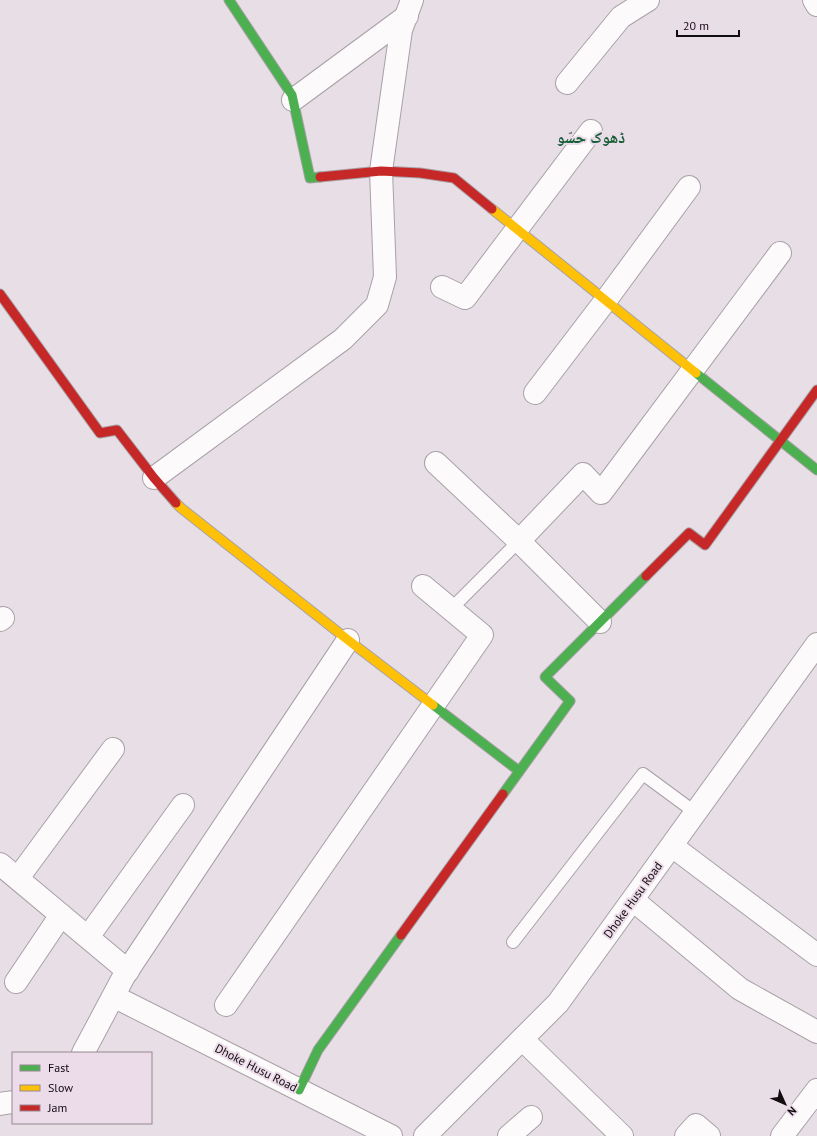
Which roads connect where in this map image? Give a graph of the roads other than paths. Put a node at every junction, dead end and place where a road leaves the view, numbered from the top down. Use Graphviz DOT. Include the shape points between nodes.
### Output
graph roads {
  1 [pos="229,0"];
  2 [pos="648,0"];
  3 [pos="814,0"];
  4 [pos="817,5"];
  5 [pos="409,8"];
  6 [pos="566,83"];
  7 [pos="293,100"];
  8 [pos="591,131"];
  9 [pos="381,172"];
  10 [pos="689,187"];
  11 [pos="516,228"];
  12 [pos="780,253"];
  13 [pos="442,287"];
  14 [pos="0,294"];
  15 [pos="606,300"];
  16 [pos="692,370"];
  17 [pos="817,390"];
  18 [pos="535,393"];
  19 [pos="781,441"];
  20 [pos="436,463"];
  21 [pos="817,470"];
  22 [pos="154,478"];
  23 [pos="519,541"];
  24 [pos="423,586"];
  25 [pos="451,609"];
  26 [pos="600,622"];
  27 [pos="348,640"];
  28 [pos="817,644"];
  29 [pos="434,705"];
  30 [pos="113,749"];
  31 [pos="519,771"];
  32 [pos="183,805"];
  33 [pos="696,813"];
  34 [pos="672,846"];
  35 [pos="0,864"];
  36 [pos="18,878"];
  37 [pos="633,900"];
  38 [pos="61,915"];
  39 [pos="88,937"];
  40 [pos="513,942"];
  41 [pos="817,955"];
  42 [pos="128,971"];
  43 [pos="16,982"];
  44 [pos="121,1000"];
  45 [pos="226,1005"];
  46 [pos="817,1032"];
  47 [pos="522,1039"];
  48 [pos="84,1052"];
  49 [pos="299,1090"];
  50 [pos="817,1090"];
  51 [pos="530,1117"];
  52 [pos="391,1136"];
  53 [pos="425,1136"];
  54 [pos="509,1136"];
  55 [pos="622,1136"];
  56 [pos="686,1136"];
  57 [pos="709,1136"];
  58 [pos="782,1136"];
  1 -- 7 [label="street"];
  2 -- 6 [label="street" via="622,17"];
  3 -- 4 [label="street"];
  5 -- 7 [label="street"];
  5 -- 9 [label="street" via="401,30"];
  7 -- 9 [label="street" via="310,178"];
  8 -- 11 [label="street"];
  9 -- 11 [label="street" via="420,173 454,178"];
  9 -- 22 [label="street" via="385,277 377,305 343,339"];
  10 -- 15 [label="street"];
  11 -- 13 [label="street" via="465,298"];
  11 -- 15 [label="street"];
  12 -- 16 [label="street"];
  14 -- 22 [label="street" via="100,433 117,430"];
  15 -- 16 [label="street"];
  15 -- 18 [label="street"];
  16 -- 19 [label="street"];
  16 -- 23 [label="street" via="601,492 583,474"];
  17 -- 19 [label="street"];
  19 -- 21 [label="street"];
  19 -- 26 [label="street" via="705,544 689,533"];
  20 -- 23 [label="street"];
  22 -- 27 [label="street" via="181,508"];
  23 -- 25 [label="lane"];
  23 -- 26 [label="street"];
  24 -- 25 [label="street"];
  25 -- 29 [label="street" via="482,635"];
  26 -- 31 [label="street" via="546,677 570,701"];
  27 -- 29 [label="street"];
  27 -- 42 [label="street"];
  28 -- 33 [label="street, Dhoke Husu Road"];
  29 -- 31 [label="street"];
  29 -- 45 [label="street"];
  30 -- 36 [label="street"];
  31 -- 49 [label="street" via="318,1050"];
  32 -- 39 [label="street"];
  33 -- 34 [label="street, Dhoke Husu Road"];
  33 -- 40 [label="lane" via="643,774"];
  34 -- 37 [label="street, Dhoke Husu Road"];
  34 -- 41 [label="street"];
  35 -- 36 [label="street"];
  36 -- 38 [label="street"];
  37 -- 46 [label="street" via="740,988"];
  37 -- 47 [label="street, Dhoke Husu Road" via="558,1002"];
  38 -- 39 [label="street"];
  38 -- 43 [label="street"];
  39 -- 42 [label="street"];
  42 -- 48 [label="street"];
  44 -- 49 [label="street, Dhoke Husu Road"];
  47 -- 53 [label="street, Dhoke Husu Road"];
  47 -- 55 [label="street"];
  49 -- 52 [label="street, Dhoke Husu Road"];
  50 -- 58 [label="street"];
  51 -- 54 [label="street"];
  56 -- 57 [label="street" via="696,1125"];
}
